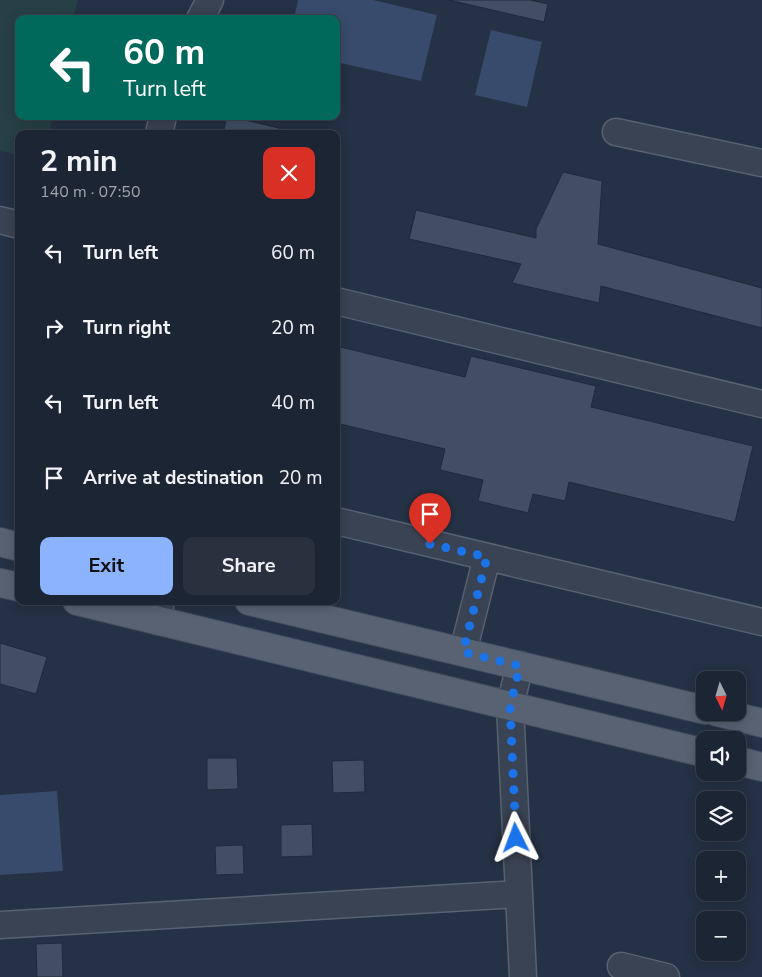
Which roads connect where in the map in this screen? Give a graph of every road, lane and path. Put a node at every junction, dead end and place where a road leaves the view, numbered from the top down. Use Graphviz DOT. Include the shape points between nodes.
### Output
graph roads {
  1 [pos="210,0"];
  2 [pos="202,15"];
  3 [pos="616,132"];
  4 [pos="762,163"];
  5 [pos="0,220"];
  6 [pos="15,224"];
  7 [pos="340,302"];
  8 [pos="762,404"];
  9 [pos="340,521"];
  10 [pos="0,542"];
  11 [pos="15,546"];
  12 [pos="487,557"];
  13 [pos="0,583"];
  14 [pos="15,586"];
  15 [pos="110,605"];
  16 [pos="266,605"];
  17 [pos="159,611"];
  18 [pos="762,622"];
  19 [pos="463,652"];
  20 [pos="520,666"];
  21 [pos="510,706"];
  22 [pos="696,708"];
  23 [pos="746,716"];
  24 [pos="761,718"];
  25 [pos="696,751"];
  26 [pos="746,763"];
  27 [pos="762,767"];
  28 [pos="519,894"];
  29 [pos="0,925"];
  30 [pos="621,966"];
  31 [pos="523,977"];
  32 [pos="666,977"];
  1 -- 2 [label="street"];
  3 -- 4 [label="street"];
  5 -- 6 [label="street"];
  7 -- 8 [label="street"];
  9 -- 12 [label="street"];
  10 -- 11 [label="main road"];
  12 -- 18 [label="street"];
  12 -- 19 [label="street"];
  13 -- 14 [label="main road"];
  15 -- 17 [label="main road"];
  16 -- 19 [label="main road"];
  17 -- 21 [label="main road"];
  19 -- 20 [label="main road"];
  20 -- 21 [label="street"];
  20 -- 22 [label="main road"];
  21 -- 25 [label="main road"];
  21 -- 28 [label="street"];
  23 -- 24 [label="main road"];
  26 -- 27 [label="main road"];
  28 -- 29 [label="street"];
  28 -- 31 [label="street"];
  30 -- 32 [label="street"];
}
